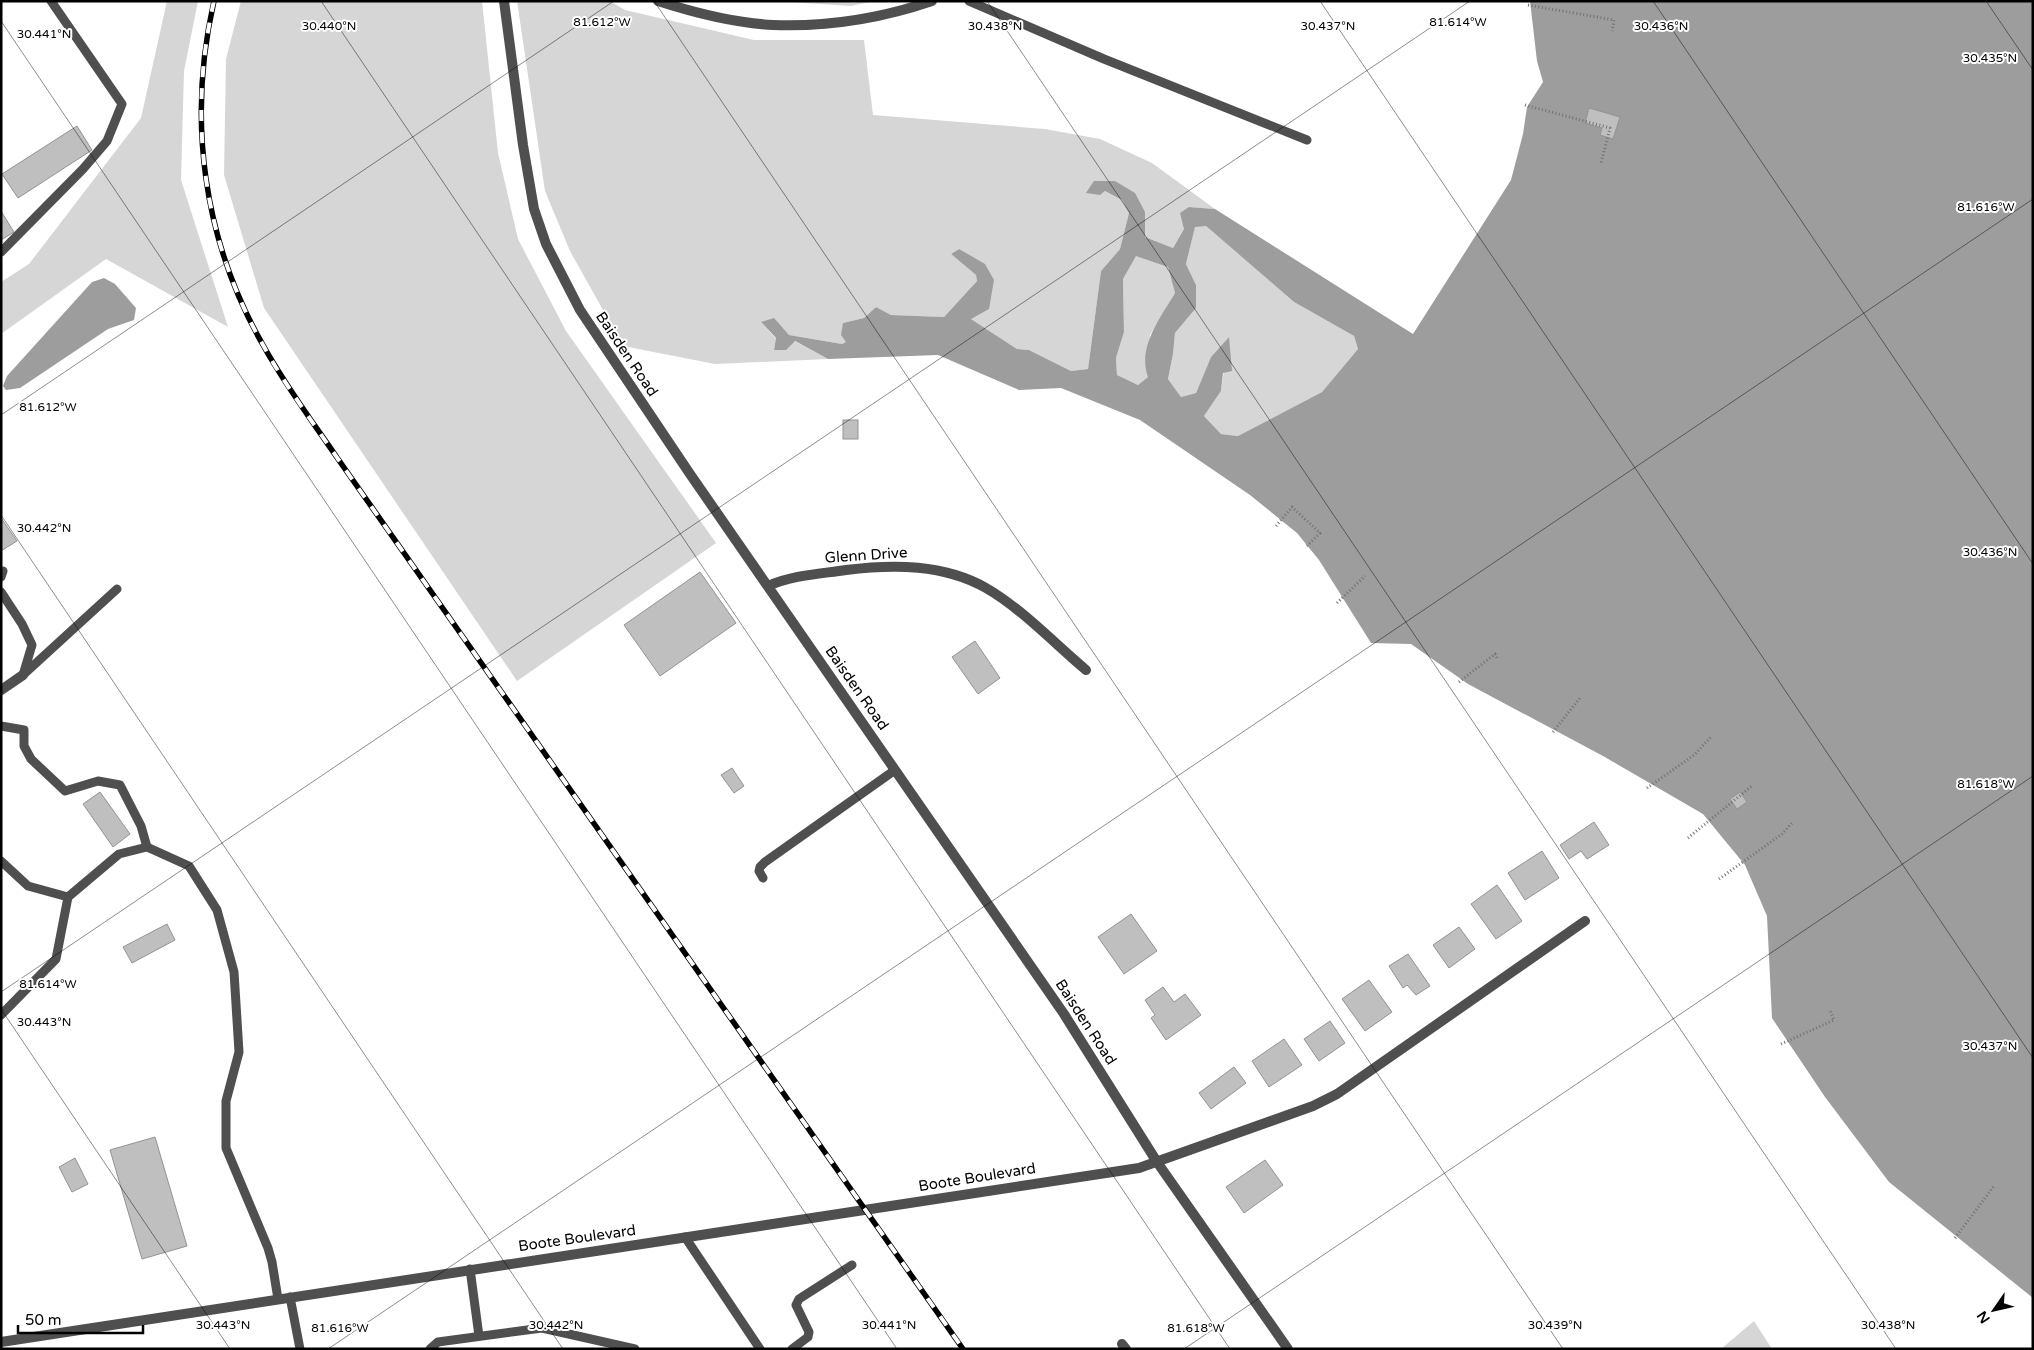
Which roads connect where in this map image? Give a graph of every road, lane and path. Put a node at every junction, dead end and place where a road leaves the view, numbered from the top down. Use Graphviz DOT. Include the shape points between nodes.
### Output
graph roads {
  1 [pos="50,1"];
  2 [pos="504,1"];
  3 [pos="658,1"];
  4 [pos="932,1"];
  5 [pos="969,1"];
  6 [pos="1528,5"];
  7 [pos="1612,31"];
  8 [pos="1526,105"];
  9 [pos="1307,140"];
  10 [pos="1600,163"];
  11 [pos="1,252"];
  12 [pos="1276,526"];
  13 [pos="1306,547"];
  14 [pos="1364,576"];
  15 [pos="768,586"];
  16 [pos="117,589"];
  17 [pos="1,592"];
  18 [pos="1337,603"];
  19 [pos="1496,658"];
  20 [pos="1086,670"];
  21 [pos="23,675"];
  22 [pos="1459,682"];
  23 [pos="1,690"];
  24 [pos="1580,698"];
  25 [pos="1,726"];
  26 [pos="1553,732"];
  27 [pos="1712,737"];
  28 [pos="895,770"];
  29 [pos="1753,785"];
  30 [pos="1648,788"];
  31 [pos="1793,822"];
  32 [pos="1688,838"];
  33 [pos="148,847"];
  34 [pos="1,861"];
  35 [pos="762,878"];
  36 [pos="1719,879"];
  37 [pos="68,897"];
  38 [pos="1585,921"];
  39 [pos="1830,1010"];
  40 [pos="1,1015"];
  41 [pos="1781,1044"];
  42 [pos="1157,1162"];
  43 [pos="1994,1186"];
  44 [pos="685,1237"];
  45 [pos="1954,1238"];
  46 [pos="852,1265"];
  47 [pos="470,1269"];
  48 [pos="290,1297"];
  49 [pos="278,1299"];
  50 [pos="479,1336"];
  51 [pos="1,1342"];
  52 [pos="300,1349"];
  53 [pos="430,1349"];
  54 [pos="635,1349"];
  55 [pos="760,1349"];
  56 [pos="792,1349"];
  57 [pos="1288,1349"];
  1 -- 11 [label="lane" via="122,104 107,141"];
  2 -- 15 [label="street, Baisden Road" via="528,178 546,244 599,341"];
  3 -- 4 [label="street" via="727,20 774,25 828,23 913,8"];
  5 -- 9 [label="lane"];
  6 -- 7 [label="path" via="1614,20"];
  8 -- 10 [label="path" via="1610,128"];
  12 -- 13 [label="path" via="1292,507 1320,533"];
  14 -- 18 [label="path"];
  15 -- 20 [label="street, Glenn Drive" via="786,578 865,568 915,567 945,572 965,578 1004,600"];
  15 -- 28 [label="street, Baisden Road"];
  16 -- 21 [label="lane"];
  17 -- 21 [label="lane" via="32,645"];
  19 -- 22 [label="path" via="1495,654"];
  21 -- 23 [label="street"];
  24 -- 26 [label="path"];
  25 -- 33 [label="lane" via="24,730 24,746 31,759 65,791 98,781 120,785"];
  27 -- 30 [label="path" via="1694,755"];
  28 -- 35 [label="lane" via="760,866"];
  28 -- 42 [label="street, Baisden Road" via="1064,1014"];
  29 -- 32 [label="path"];
  31 -- 36 [label="path" via="1782,834"];
  33 -- 37 [label="lane" via="119,854"];
  33 -- 49 [label="lane" via="189,866 218,910 234,972 239,1052 226,1101 226,1148 268,1248"];
  34 -- 37 [label="lane" via="28,886"];
  37 -- 40 [label="lane" via="56,959"];
  38 -- 42 [label="street, Boote Boulevard" via="1337,1094 1313,1106"];
  39 -- 41 [label="path" via="1834,1020"];
  42 -- 44 [label="street, Boote Boulevard" via="1139,1168"];
  42 -- 57 [label="street, Baisden Road"];
  43 -- 45 [label="path"];
  44 -- 47 [label="street, Boote Boulevard"];
  44 -- 55 [label="lane"];
  46 -- 56 [label="lane" via="798,1299 796,1305 808,1337"];
  47 -- 48 [label="street, Boote Boulevard"];
  47 -- 50 [label="lane"];
  48 -- 49 [label="street, Boote Boulevard"];
  48 -- 52 [label="lane"];
  49 -- 51 [label="street, Boote Boulevard"];
  50 -- 53 [label="lane" via="438,1342"];
  50 -- 54 [label="lane" via="542,1328"];
}
